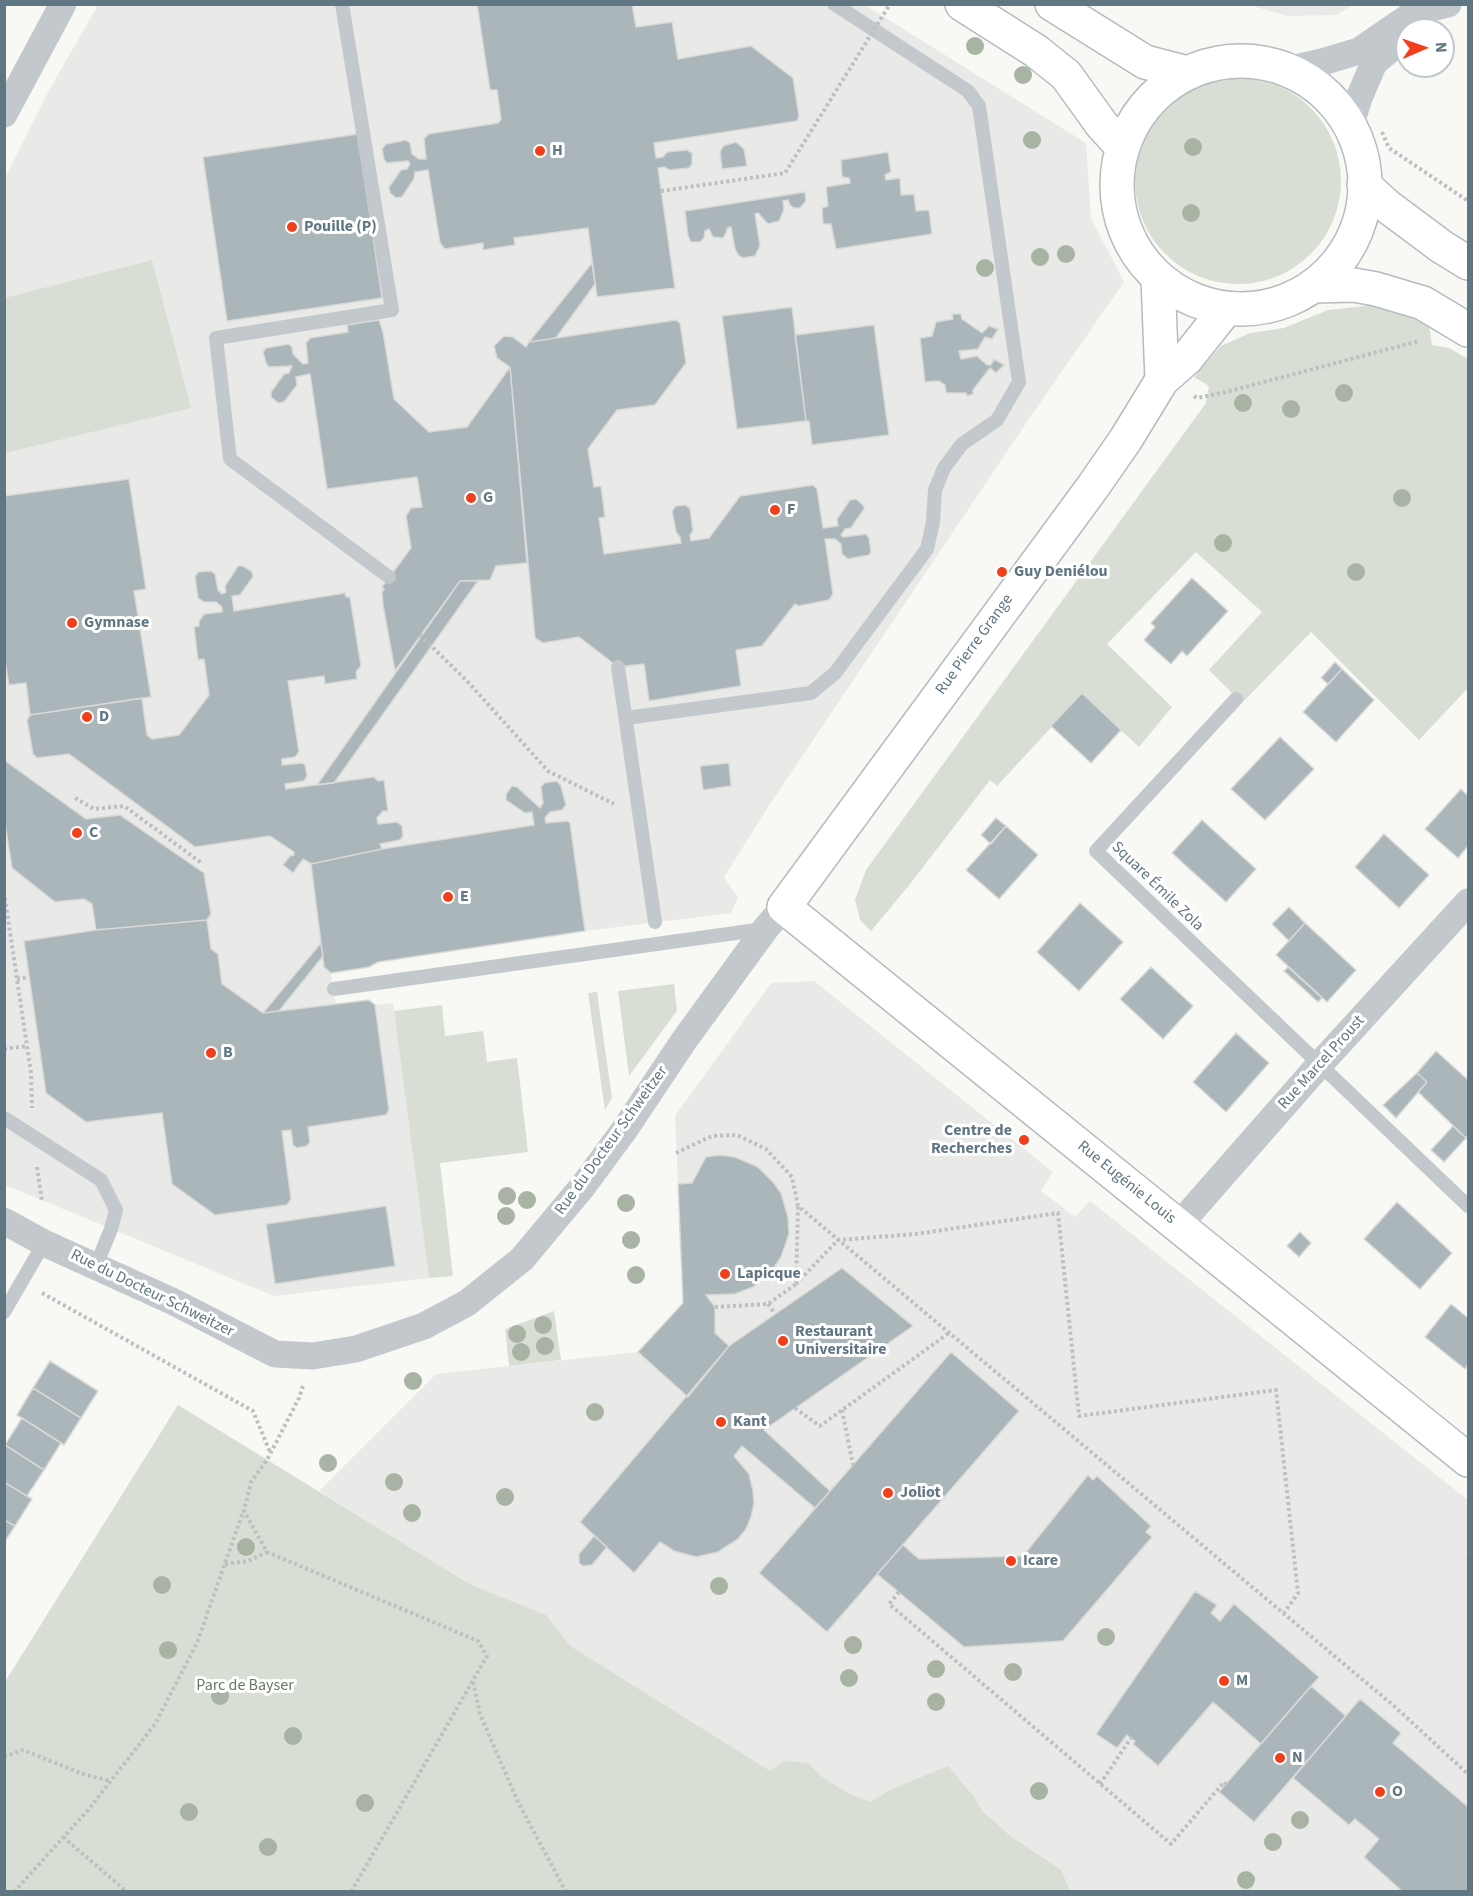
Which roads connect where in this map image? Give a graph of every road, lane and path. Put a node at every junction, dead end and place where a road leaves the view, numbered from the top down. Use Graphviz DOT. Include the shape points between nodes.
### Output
graph roads {
  1 [pos="63,4"];
  2 [pos="342,4"];
  3 [pos="834,4"];
  4 [pos="890,4"];
  5 [pos="962,4"];
  6 [pos="1052,4"];
  7 [pos="1441,5"];
  8 [pos="1427,18"];
  9 [pos="1395,46"];
  10 [pos="1287,70"];
  11 [pos="1187,73"];
  12 [pos="4,114"];
  13 [pos="1365,126"];
  14 [pos="1122,147"];
  15 [pos="1364,185"];
  16 [pos="661,190"];
  17 [pos="1468,201"];
  18 [pos="1468,263"];
  19 [pos="1158,279"];
  20 [pos="1314,286"];
  21 [pos="1226,309"];
  22 [pos="1468,330"];
  23 [pos="1425,339"];
  24 [pos="1162,380"];
  25 [pos="389,577"];
  26 [pos="420,636"];
  27 [pos="618,667"];
  28 [pos="1236,699"];
  29 [pos="626,718"];
  30 [pos="75,798"];
  31 [pos="640,818"];
  32 [pos="203,864"];
  33 [pos="4,892"];
  34 [pos="1468,902"];
  35 [pos="775,918"];
  36 [pos="655,922"];
  37 [pos="7,925"];
  38 [pos="29,977"];
  39 [pos="17,979"];
  40 [pos="334,989"];
  41 [pos="27,1046"];
  42 [pos="4,1049"];
  43 [pos="1320,1064"];
  44 [pos="4,1118"];
  45 [pos="32,1134"];
  46 [pos="676,1154"];
  47 [pos="42,1201"];
  48 [pos="798,1206"];
  49 [pos="1468,1206"];
  50 [pos="4,1221"];
  51 [pos="1178,1226"];
  52 [pos="838,1240"];
  53 [pos="44,1243"];
  54 [pos="96,1266"];
  55 [pos="22,1282"];
  56 [pos="796,1284"];
  57 [pos="768,1304"];
  58 [pos="715,1307"];
  59 [pos="4,1312"];
  60 [pos="776,1314"];
  61 [pos="949,1333"];
  62 [pos="313,1356"];
  63 [pos="795,1408"];
  64 [pos="842,1410"];
  65 [pos="271,1453"];
  66 [pos="1468,1460"];
  67 [pos="853,1465"];
  68 [pos="243,1511"];
  69 [pos="267,1552"];
  70 [pos="225,1564"];
  71 [pos="899,1592"];
  72 [pos="1284,1613"];
  73 [pos="473,1681"];
  74 [pos="1131,1738"];
  75 [pos="4,1756"];
  76 [pos="1468,1774"];
  77 [pos="110,1781"];
  78 [pos="1100,1784"];
  79 [pos="1226,1784"];
  80 [pos="63,1837"];
  81 [pos="14,1892"];
  82 [pos="127,1892"];
  83 [pos="351,1892"];
  84 [pos="566,1892"];
  1 -- 12 [label="street"];
  2 -- 25 [label="lane" via="392,310 216,338 230,459"];
  3 -- 29 [label="lane" via="968,90 979,106 1019,382 998,420 962,444 944,468 935,490 927,549 835,673 811,693"];
  4 -- 16 [label="path, bridge" via="785,173"];
  5 -- 14 [label="street" via="1066,75"];
  6 -- 11 [label="street" via="1145,62"];
  7 -- 8 [label="street"];
  7 -- 10 [label="street" via="1416,12 1359,51"];
  9 -- 13 [label="street" via="1374,63 1359,98"];
  10 -- 11 [label="street" via="1254,62 1220,62"];
  10 -- 13 [label="street"];
  11 -- 14 [label="street" via="1159,91 1137,117"];
  13 -- 15 [label="street" via="1361,155"];
  13 -- 17 [label="path" via="1389,148"];
  14 -- 19 [label="street" via="1116,182 1121,218 1135,251"];
  15 -- 18 [label="street" via="1396,213"];
  15 -- 20 [label="street" via="1359,224 1341,258"];
  19 -- 21 [label="street" via="1190,299"];
  19 -- 24 [label="street"];
  20 -- 21 [label="street" via="1287,301 1257,309"];
  20 -- 22 [label="street" via="1376,289 1423,303"];
  21 -- 24 [label="street, Rue Pierre Grange" via="1187,358"];
  23 -- 24 [label="path" via="1197,398"];
  24 -- 35 [label="street, Rue Pierre Grange" via="1092,488"];
  26 -- 31 [label="path" via="468,682 548,771"];
  27 -- 29 [label="lane"];
  28 -- 43 [label="lane, Square Émile Zola" via="1096,851"];
  29 -- 31 [label="lane"];
  30 -- 32 [label="path" via="94,810 124,806"];
  31 -- 36 [label="lane"];
  33 -- 37 [label="path"];
  34 -- 43 [label="street, Rue Marcel Proust"];
  35 -- 40 [label="lane"];
  35 -- 51 [label="street, Rue Eugénie Louis"];
  35 -- 62 [label="street, Rue du Docteur Schweitzer" via="583,1186 522,1259 467,1303 423,1326 356,1349"];
  37 -- 39 [label="path"];
  38 -- 39 [label="path"];
  39 -- 41 [label="path"];
  41 -- 42 [label="path"];
  41 -- 45 [label="path"];
  43 -- 49 [label="lane"];
  43 -- 51 [label="street, Rue Marcel Proust"];
  44 -- 45 [label="lane"];
  45 -- 47 [label="path"];
  45 -- 54 [label="lane" via="101,1180 116,1210"];
  46 -- 48 [label="path" via="712,1136 737,1135 766,1149 792,1177"];
  48 -- 52 [label="path"];
  48 -- 56 [label="path"];
  50 -- 53 [label="street, Rue du Docteur Schweitzer"];
  51 -- 66 [label="street, Rue Eugénie Louis"];
  52 -- 56 [label="path"];
  52 -- 61 [label="path"];
  52 -- 72 [label="path" via="916,1234 1058,1213 1079,1416 1276,1390 1298,1593"];
  53 -- 54 [label="street, Rue du Docteur Schweitzer"];
  53 -- 55 [label="lane"];
  54 -- 62 [label="street, Rue du Docteur Schweitzer" via="274,1354"];
  55 -- 59 [label="lane"];
  55 -- 65 [label="path" via="253,1411"];
  56 -- 57 [label="path"];
  57 -- 58 [label="path"];
  57 -- 60 [label="path"];
  61 -- 64 [label="path"];
  61 -- 72 [label="path"];
  62 -- 65 [label="path" via="299,1398"];
  63 -- 64 [label="path" via="820,1426"];
  64 -- 67 [label="path"];
  65 -- 68 [label="path" via="251,1482"];
  68 -- 69 [label="path"];
  68 -- 70 [label="path"];
  69 -- 70 [label="path" via="248,1561"];
  69 -- 73 [label="path" via="478,1641 488,1656"];
  70 -- 77 [label="path" via="197,1643 155,1724"];
  71 -- 78 [label="path" via="889,1604"];
  72 -- 76 [label="path"];
  73 -- 83 [label="path"];
  73 -- 84 [label="path" via="480,1714 518,1802"];
  74 -- 78 [label="path"];
  75 -- 77 [label="path" via="23,1750"];
  77 -- 80 [label="path"];
  78 -- 79 [label="path" via="1171,1844"];
  80 -- 81 [label="path"];
  80 -- 82 [label="path"];
}
